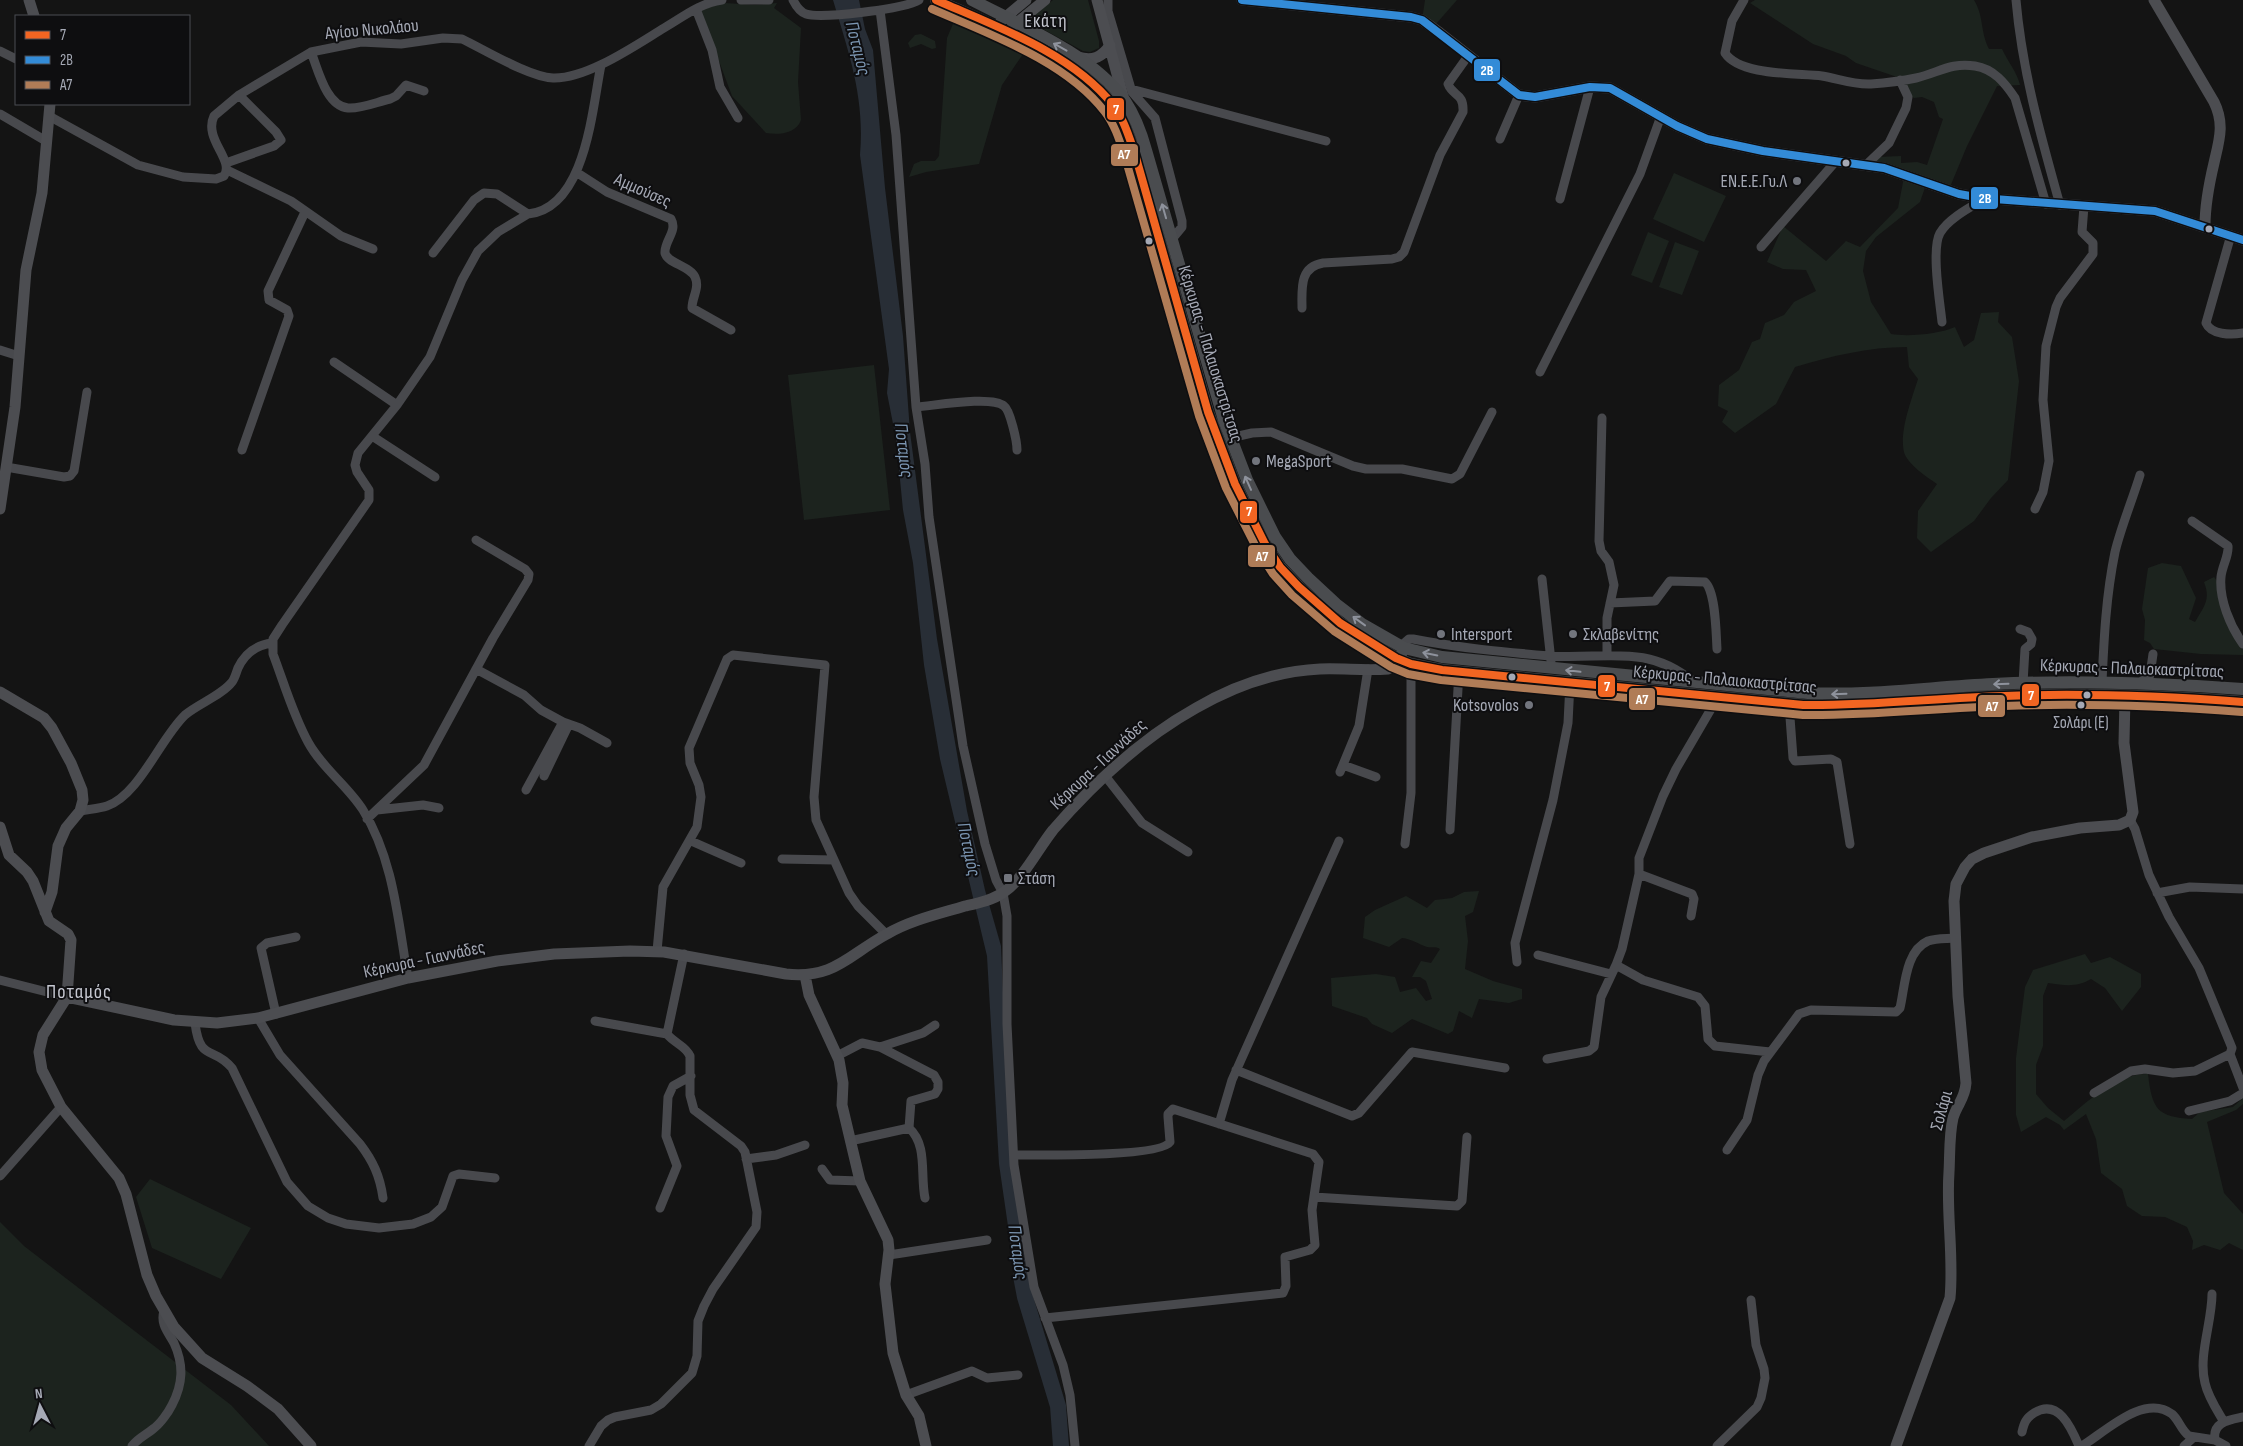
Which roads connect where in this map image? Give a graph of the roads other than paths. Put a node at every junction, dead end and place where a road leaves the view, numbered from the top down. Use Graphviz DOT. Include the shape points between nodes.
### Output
graph roads {
  1 [pos="29,0"];
  2 [pos="722,0"];
  3 [pos="741,0"];
  4 [pos="769,0"];
  5 [pos="793,0"];
  6 [pos="919,0"];
  7 [pos="936,0"];
  8 [pos="972,0"];
  9 [pos="1026,0"];
  10 [pos="1045,0"];
  11 [pos="1108,0"];
  12 [pos="1242,0"];
  13 [pos="1744,0"];
  14 [pos="2016,0"];
  15 [pos="2154,0"];
  16 [pos="1096,2"];
  17 [pos="696,9"];
  18 [pos="880,10"];
  19 [pos="34,15"];
  20 [pos="1011,20"];
  21 [pos="999,29"];
  22 [pos="1110,45"];
  23 [pos="0,51"];
  24 [pos="310,52"];
  25 [pos="1077,56"];
  26 [pos="1468,56"];
  27 [pos="15,58"];
  28 [pos="601,64"];
  29 [pos="1900,80"];
  30 [pos="1590,87"];
  31 [pos="1131,89"];
  32 [pos="424,91"];
  33 [pos="239,95"];
  34 [pos="1519,95"];
  35 [pos="1124,100"];
  36 [pos="50,105"];
  37 [pos="0,114"];
  38 [pos="48,116"];
  39 [pos="1661,116"];
  40 [pos="738,118"];
  41 [pos="1500,138"];
  42 [pos="1326,141"];
  43 [pos="46,142"];
  44 [pos="1836,161"];
  45 [pos="1866,165"];
  46 [pos="227,167"];
  47 [pos="576,172"];
  48 [pos="1986,198"];
  49 [pos="1560,199"];
  50 [pos="2046,204"];
  51 [pos="2060,205"];
  52 [pos="2084,206"];
  53 [pos="305,212"];
  54 [pos="528,214"];
  55 [pos="2204,226"];
  56 [pos="2230,235"];
  57 [pos="1172,239"];
  58 [pos="2243,240"];
  59 [pos="1761,247"];
  60 [pos="373,249"];
  61 [pos="433,253"];
  62 [pos="1302,308"];
  63 [pos="1942,322"];
  64 [pos="731,330"];
  65 [pos="2242,333"];
  66 [pos="0,350"];
  67 [pos="19,356"];
  68 [pos="334,362"];
  69 [pos="1540,372"];
  70 [pos="87,392"];
  71 [pos="397,405"];
  72 [pos="916,407"];
  73 [pos="1492,412"];
  74 [pos="1602,418"];
  75 [pos="372,436"];
  76 [pos="1230,438"];
  77 [pos="242,450"];
  78 [pos="1017,450"];
  79 [pos="6,467"];
  80 [pos="2140,475"];
  81 [pos="435,477"];
  82 [pos="0,509"];
  83 [pos="2034,509"];
  84 [pos="2192,521"];
  85 [pos="476,540"];
  86 [pos="1542,579"];
  87 [pos="1610,603"];
  88 [pos="2020,629"];
  89 [pos="272,643"];
  90 [pos="2243,644"];
  91 [pos="1716,649"];
  92 [pos="1398,652"];
  93 [pos="1607,654"];
  94 [pos="2153,654"];
  95 [pos="1460,660"];
  96 [pos="1552,662"];
  97 [pos="1411,664"];
  98 [pos="476,669"];
  99 [pos="1368,669"];
  100 [pos="2102,682"];
  101 [pos="1570,683"];
  102 [pos="1694,683"];
  103 [pos="2023,683"];
  104 [pos="2137,684"];
  105 [pos="2243,690"];
  106 [pos="0,692"];
  107 [pos="1715,696"];
  108 [pos="2126,696"];
  109 [pos="2243,702"];
  110 [pos="1789,704"];
  111 [pos="566,723"];
  112 [pos="607,743"];
  113 [pos="544,776"];
  114 [pos="1106,777"];
  115 [pos="1376,777"];
  116 [pos="526,790"];
  117 [pos="439,808"];
  118 [pos="80,810"];
  119 [pos="377,810"];
  120 [pos="367,819"];
  121 [pos="2130,820"];
  122 [pos="0,827"];
  123 [pos="1450,830"];
  124 [pos="690,841"];
  125 [pos="1339,841"];
  126 [pos="1405,844"];
  127 [pos="1850,844"];
  128 [pos="1188,852"];
  129 [pos="782,859"];
  130 [pos="834,860"];
  131 [pos="741,863"];
  132 [pos="1640,874"];
  133 [pos="2243,889"];
  134 [pos="1003,893"];
  135 [pos="2157,893"];
  136 [pos="45,912"];
  137 [pos="1690,916"];
  138 [pos="886,934"];
  139 [pos="296,937"];
  140 [pos="1956,938"];
  141 [pos="657,951"];
  142 [pos="684,954"];
  143 [pos="1538,955"];
  144 [pos="1517,962"];
  145 [pos="1616,965"];
  146 [pos="1611,974"];
  147 [pos="804,975"];
  148 [pos="408,978"];
  149 [pos="0,980"];
  150 [pos="68,996"];
  151 [pos="276,1014"];
  152 [pos="258,1018"];
  153 [pos="595,1021"];
  154 [pos="195,1023"];
  155 [pos="935,1025"];
  156 [pos="667,1034"];
  157 [pos="880,1047"];
  158 [pos="1770,1052"];
  159 [pos="2230,1054"];
  160 [pos="837,1056"];
  161 [pos="1547,1059"];
  162 [pos="1505,1068"];
  163 [pos="1236,1070"];
  164 [pos="691,1076"];
  165 [pos="2243,1088"];
  166 [pos="2094,1093"];
  167 [pos="2243,1094"];
  168 [pos="61,1107"];
  169 [pos="2190,1110"];
  170 [pos="1219,1124"];
  171 [pos="909,1128"];
  172 [pos="1467,1137"];
  173 [pos="850,1141"];
  174 [pos="804,1145"];
  175 [pos="1727,1150"];
  176 [pos="1014,1155"];
  177 [pos="746,1159"];
  178 [pos="822,1169"];
  179 [pos="0,1176"];
  180 [pos="495,1178"];
  181 [pos="860,1181"];
  182 [pos="1314,1197"];
  183 [pos="383,1198"];
  184 [pos="925,1198"];
  185 [pos="660,1208"];
  186 [pos="987,1240"];
  187 [pos="888,1255"];
  188 [pos="2212,1294"];
  189 [pos="1751,1300"];
  190 [pos="164,1311"];
  191 [pos="1046,1318"];
  192 [pos="1018,1375"];
  193 [pos="906,1395"];
  194 [pos="2243,1417"];
  195 [pos="2224,1422"];
  196 [pos="2022,1432"];
  197 [pos="2193,1438"];
  198 [pos="2215,1440"];
  199 [pos="132,1446"];
  200 [pos="311,1446"];
  201 [pos="589,1446"];
  202 [pos="926,1446"];
  203 [pos="1075,1446"];
  204 [pos="1718,1446"];
  205 [pos="1896,1446"];
  206 [pos="2081,1446"];
  207 [pos="2184,1446"];
  208 [pos="2226,1446"];
  1 -- 19 [label="street"];
  2 -- 17 [label="street, Αγίου Νικολάου"];
  3 -- 4 [label="street"];
  5 -- 18 [label="street" via="804,13 815,15"];
  6 -- 18 [label="street"];
  7 -- 21 [label="main road, Κέρκυρας - Παλαιοκαστρίτσας"];
  8 -- 20 [label="main road, Κέρκυρας - Παλαιοκαστρίτσας"];
  9 -- 20 [label="street"];
  10 -- 20 [label="street"];
  11 -- 31 [label="street" via="1108,11"];
  12 -- 26 [label="street" via="1411,17 1440,32"];
  13 -- 29 [label="street" via="1732,21 1725,46 1726,55 1734,62 1766,72 1855,83"];
  14 -- 51 [label="street" via="2020,41 2038,125"];
  15 -- 55 [label="street" via="2220,116 2219,144"];
  16 -- 22 [label="street"];
  17 -- 28 [label="street, Αγίου Νικολάου"];
  17 -- 40 [label="street" via="712,50 720,87"];
  18 -- 72 [label="street" via="896,135"];
  20 -- 21 [label="street"];
  25 -- 20 [label="main road, Κέρκυρας - Παλαιοκαστρίτσας, one-way"];
  21 -- 92 [label="main road, Κέρκυρας - Παλαιοκαστρίτσας" via="1084,76 1120,116 1135,154 1208,412 1230,472 1258,532 1280,567 1340,623"];
  22 -- 25 [label="street" via="1101,56 1092,59"];
  22 -- 35 [label="street"];
  23 -- 27 [label="street"];
  24 -- 28 [label="street, Αγίου Νικολάου" via="361,42 401,44 451,38 462,39 551,78"];
  24 -- 32 [label="street" via="330,97 346,108 390,99 406,86"];
  24 -- 33 [label="street, Αγίου Νικολάου"];
  25 -- 35 [label="main road, Κέρκυρας - Παλαιοκαστρίτσας" via="1102,75"];
  26 -- 34 [label="street"];
  26 -- 62 [label="street" via="1448,84 1460,96 1463,112 1440,155 1404,252 1392,260 1323,262 1313,266 1303,278"];
  28 -- 47 [label="street" via="584,152"];
  29 -- 45 [label="street" via="1908,97 1906,108 1888,143"];
  29 -- 50 [label="street" via="1944,67 1965,65 1984,68 1998,77 2015,98 2020,111"];
  30 -- 34 [label="street" via="1535,97"];
  30 -- 39 [label="street" via="1610,88"];
  30 -- 49 [label="street"];
  31 -- 42 [label="street"];
  31 -- 57 [label="street" via="1155,118 1158,127 1182,221 1182,227"];
  33 -- 46 [label="street, Αγίου Νικολάου" via="219,110 212,120 212,138"];
  33 -- 46 [label="street" via="281,140"];
  34 -- 41 [label="street"];
  57 -- 35 [label="main road, Κέρκυρας - Παλαιοκαστρίτσας, one-way" via="1139,128"];
  36 -- 38 [label="street"];
  37 -- 43 [label="street"];
  38 -- 43 [label="street"];
  38 -- 46 [label="street" via="128,161 165,173 216,179 224,176"];
  39 -- 44 [label="street" via="1688,132 1724,144"];
  39 -- 69 [label="street" via="1640,174"];
  43 -- 67 [label="street" via="40,207 26,270"];
  44 -- 45 [label="street"];
  44 -- 59 [label="street"];
  45 -- 48 [label="street" via="1959,194"];
  46 -- 53 [label="street" via="291,201"];
  47 -- 54 [label="street" via="563,195 553,204"];
  47 -- 64 [label="street, Αμμούσες" via="607,192 671,219 673,228 666,255 695,277 692,308"];
  48 -- 50 [label="street"];
  48 -- 63 [label="street" via="1946,225 1937,240"];
  50 -- 51 [label="street"];
  51 -- 52 [label="street"];
  52 -- 55 [label="street" via="2155,211"];
  52 -- 83 [label="street" via="2082,232 2092,241 2094,248 2091,258 2058,303 2046,346 2043,400 2049,461 2043,492"];
  53 -- 60 [label="street" via="341,236"];
  53 -- 77 [label="street" via="268,291 269,300 287,310 289,316"];
  54 -- 61 [label="street" via="497,194 484,193 474,200"];
  54 -- 71 [label="street" via="498,232 478,251 462,280 430,358"];
  55 -- 56 [label="street"];
  56 -- 58 [label="street"];
  56 -- 65 [label="street" via="2206,323 2213,331"];
  57 -- 76 [label="main road, Κέρκυρας - Παλαιοκαστρίτσας"];
  66 -- 67 [label="street"];
  67 -- 79 [label="street"];
  68 -- 71 [label="street"];
  70 -- 79 [label="street" via="74,470 70,476"];
  71 -- 75 [label="street"];
  72 -- 78 [label="street" via="987,401 1002,404 1007,409 1017,438"];
  72 -- 134 [label="street" via="963,746 985,844"];
  73 -- 76 [label="street" via="1460,474 1452,479 1402,468 1359,468 1271,432"];
  74 -- 87 [label="street" via="1599,541 1613,579"];
  75 -- 81 [label="street"];
  75 -- 89 [label="street" via="358,453 355,465 369,490 369,500"];
  92 -- 76 [label="main road, Κέρκυρας - Παλαιοκαστρίτσας, one-way" via="1342,609 1290,559 1265,520"];
  79 -- 82 [label="street"];
  80 -- 100 [label="street" via="2111,572 2104,618"];
  84 -- 90 [label="street" via="2228,546 2221,576 2224,599 2230,623"];
  85 -- 98 [label="street" via="525,569 529,577"];
  86 -- 96 [label="street"];
  87 -- 91 [label="street" via="1652,602 1670,581 1705,582 1715,616"];
  87 -- 93 [label="street"];
  88 -- 103 [label="street" via="2028,632 2032,639 2024,652"];
  89 -- 118 [label="street" via="260,644 250,651 232,682 176,724 120,800 108,806"];
  89 -- 120 [label="street" via="273,654 308,743"];
  92 -- 95 [label="main road, Κέρκυρας - Παλαιοκαστρίτσας"];
  92 -- 97 [label="main road, Κέρκυρας - Παλαιοκαστρίτσας"];
  92 -- 99 [label="street"];
  93 -- 96 [label="street"];
  93 -- 102 [label="street" via="1664,663"];
  94 -- 104 [label="street" via="2150,675"];
  95 -- 96 [label="main road, Κέρκυρας - Παλαιοκαστρίτσας"];
  95 -- 97 [label="main road, Κέρκυρας - Παλαιοκαστρίτσας"];
  95 -- 101 [label="main road, Κέρκυρας - Παλαιοκαστρίτσας"];
  95 -- 123 [label="street"];
  102 -- 96 [label="main road, Κέρκυρας - Παλαιοκαστρίτσας, one-way"];
  97 -- 126 [label="street" via="1411,793"];
  98 -- 111 [label="street"];
  98 -- 119 [label="street" via="424,765"];
  99 -- 114 [label="street, Κέρκυρα - Γιαννάδες" via="1289,672 1243,686 1165,727"];
  99 -- 115 [label="street" via="1359,726 1341,768"];
  100 -- 103 [label="main road, Κέρκυρας - Παλαιοκαστρίτσας"];
  100 -- 104 [label="main road, Κέρκυρας - Παλαιοκαστρίτσας"];
  101 -- 107 [label="main road, Κέρκυρας - Παλαιοκαστρίτσας"];
  101 -- 144 [label="street" via="1568,723 1547,826 1515,943"];
  103 -- 102 [label="main road, Κέρκυρας - Παλαιοκαστρίτσας, one-way" via="1827,694"];
  104 -- 105 [label="main road, Κέρκυρας - Παλαιοκαστρίτσας"];
  104 -- 108 [label="main road"];
  106 -- 118 [label="street" via="37,712 52,728 79,779 83,800"];
  107 -- 110 [label="main road, Κέρκυρας - Παλαιοκαστρίτσας"];
  107 -- 132 [label="street" via="1663,796 1639,858"];
  108 -- 109 [label="main road, Κέρκυρας - Παλαιοκαστρίτσας"];
  108 -- 110 [label="main road, Κέρκυρας - Παλαιοκαστρίτσας" via="2029,695 1855,705"];
  108 -- 121 [label="street" via="2124,743 2133,812"];
  110 -- 127 [label="street" via="1794,760 1831,759 1837,762"];
  111 -- 112 [label="street"];
  111 -- 113 [label="street"];
  111 -- 116 [label="street"];
  114 -- 128 [label="street" via="1142,823"];
  114 -- 134 [label="street, Κέρκυρα - Γιαννάδες" via="1062,820 1016,881"];
  117 -- 119 [label="street" via="423,805"];
  118 -- 136 [label="street" via="66,828 58,846 52,892"];
  119 -- 120 [label="street"];
  120 -- 148 [label="street" via="389,870"];
  121 -- 135 [label="street"];
  121 -- 140 [label="street, Σολάρι" via="2119,825 2032,837 1972,859 1956,888"];
  122 -- 136 [label="street" via="9,855 30,876"];
  124 -- 130 [label="street" via="697,827 700,797 689,748 729,657 736,654 825,665 813,806"];
  124 -- 131 [label="street"];
  124 -- 141 [label="street" via="663,887"];
  125 -- 163 [label="street"];
  129 -- 130 [label="street"];
  130 -- 138 [label="street" via="853,900"];
  132 -- 137 [label="street" via="1692,894"];
  132 -- 145 [label="street"];
  133 -- 135 [label="street" via="2190,887"];
  134 -- 138 [label="street, Κέρκυρα - Γιαννάδες" via="909,923"];
  134 -- 176 [label="street" via="1007,916 1007,1024"];
  135 -- 159 [label="street" via="2206,984 2232,1048"];
  136 -- 150 [label="street" via="52,923 71,938"];
  138 -- 147 [label="street, Κέρκυρα - Γιαννάδες" via="834,968"];
  139 -- 151 [label="street" via="267,943 261,948"];
  140 -- 158 [label="street" via="1929,941 1917,950 1908,968 1900,1008 1896,1012 1805,1011 1795,1018"];
  140 -- 205 [label="street, Σολάρι" via="1966,1082 1964,1098 1953,1118 1948,1173 1950,1298"];
  141 -- 142 [label="street, Κέρκυρα - Γιαννάδες"];
  141 -- 148 [label="street, Κέρκυρα - Γιαννάδες" via="554,954"];
  142 -- 147 [label="street, Κέρκυρα - Γιαννάδες" via="747,968"];
  142 -- 156 [label="street"];
  143 -- 146 [label="street"];
  145 -- 146 [label="street"];
  145 -- 158 [label="street" via="1643,980 1698,997 1705,1006 1708,1038 1715,1046"];
  146 -- 161 [label="street" via="1601,998 1594,1047 1589,1051"];
  147 -- 160 [label="street" via="809,996"];
  148 -- 151 [label="street, Κέρκυρα - Γιαννάδες"];
  149 -- 150 [label="street"];
  150 -- 154 [label="street, Κέρκυρα - Γιαννάδες"];
  150 -- 168 [label="street" via="43,1035 39,1052 42,1070"];
  151 -- 152 [label="street, Κέρκυρα - Γιαννάδες"];
  152 -- 154 [label="street, Κέρκυρα - Γιαννάδες"];
  152 -- 183 [label="street" via="280,1055 372,1160"];
  153 -- 156 [label="street"];
  154 -- 180 [label="street" via="203,1050 232,1068 287,1182 308,1206 328,1218 379,1228 413,1224 440,1210 454,1176"];
  155 -- 157 [label="street" via="923,1033"];
  156 -- 164 [label="street" via="688,1052"];
  157 -- 160 [label="street" via="862,1043"];
  157 -- 171 [label="street" via="937,1079 935,1094 911,1101"];
  158 -- 175 [label="street" via="1761,1067 1747,1120"];
  159 -- 165 [label="street"];
  159 -- 166 [label="street" via="2194,1071 2173,1074 2145,1069 2131,1071"];
  160 -- 173 [label="street" via="843,1084 841,1099"];
  162 -- 163 [label="street" via="1412,1052 1359,1113 1352,1116"];
  163 -- 170 [label="street"];
  164 -- 177 [label="street" via="694,1110 741,1146"];
  164 -- 185 [label="street" via="674,1086 668,1097 666,1136 677,1166"];
  167 -- 169 [label="street" via="2230,1101"];
  168 -- 179 [label="street"];
  168 -- 190 [label="street" via="119,1178 147,1275"];
  170 -- 176 [label="street" via="1173,1109 1168,1114 1170,1142 1165,1147 1133,1153"];
  170 -- 182 [label="street" via="1315,1156 1319,1165"];
  171 -- 173 [label="street"];
  171 -- 184 [label="street" via="920,1145"];
  172 -- 182 [label="street" via="1462,1201 1457,1206"];
  173 -- 181 [label="street"];
  174 -- 177 [label="street" via="776,1155"];
  176 -- 191 [label="street" via="1034,1287"];
  177 -- 201 [label="street" via="757,1212 756,1226 704,1306 698,1322 697,1356 692,1373 651,1410 608,1420"];
  178 -- 181 [label="street" via="833,1181"];
  181 -- 187 [label="street" via="888,1240"];
  182 -- 191 [label="street" via="1315,1245 1310,1250 1286,1257 1283,1293"];
  186 -- 187 [label="street"];
  187 -- 193 [label="street" via="884,1284 893,1353"];
  188 -- 195 [label="street" via="2212,1316 2203,1360 2204,1380"];
  189 -- 204 [label="street" via="1756,1345 1766,1378 1757,1407"];
  190 -- 199 [label="street" via="163,1324 180,1360 181,1382 166,1414 154,1429"];
  190 -- 200 [label="street" via="202,1358 278,1409"];
  191 -- 203 [label="street" via="1070,1394"];
  192 -- 193 [label="street" via="987,1378 972,1372"];
  193 -- 202 [label="street" via="920,1416"];
  194 -- 195 [label="street"];
  195 -- 198 [label="street" via="2215,1430"];
  196 -- 206 [label="street" via="2027,1418 2050,1408 2056,1410"];
  197 -- 198 [label="street"];
  197 -- 206 [label="street" via="2167,1411 2148,1408 2119,1421"];
  197 -- 207 [label="street"];
  198 -- 208 [label="street"];
}
